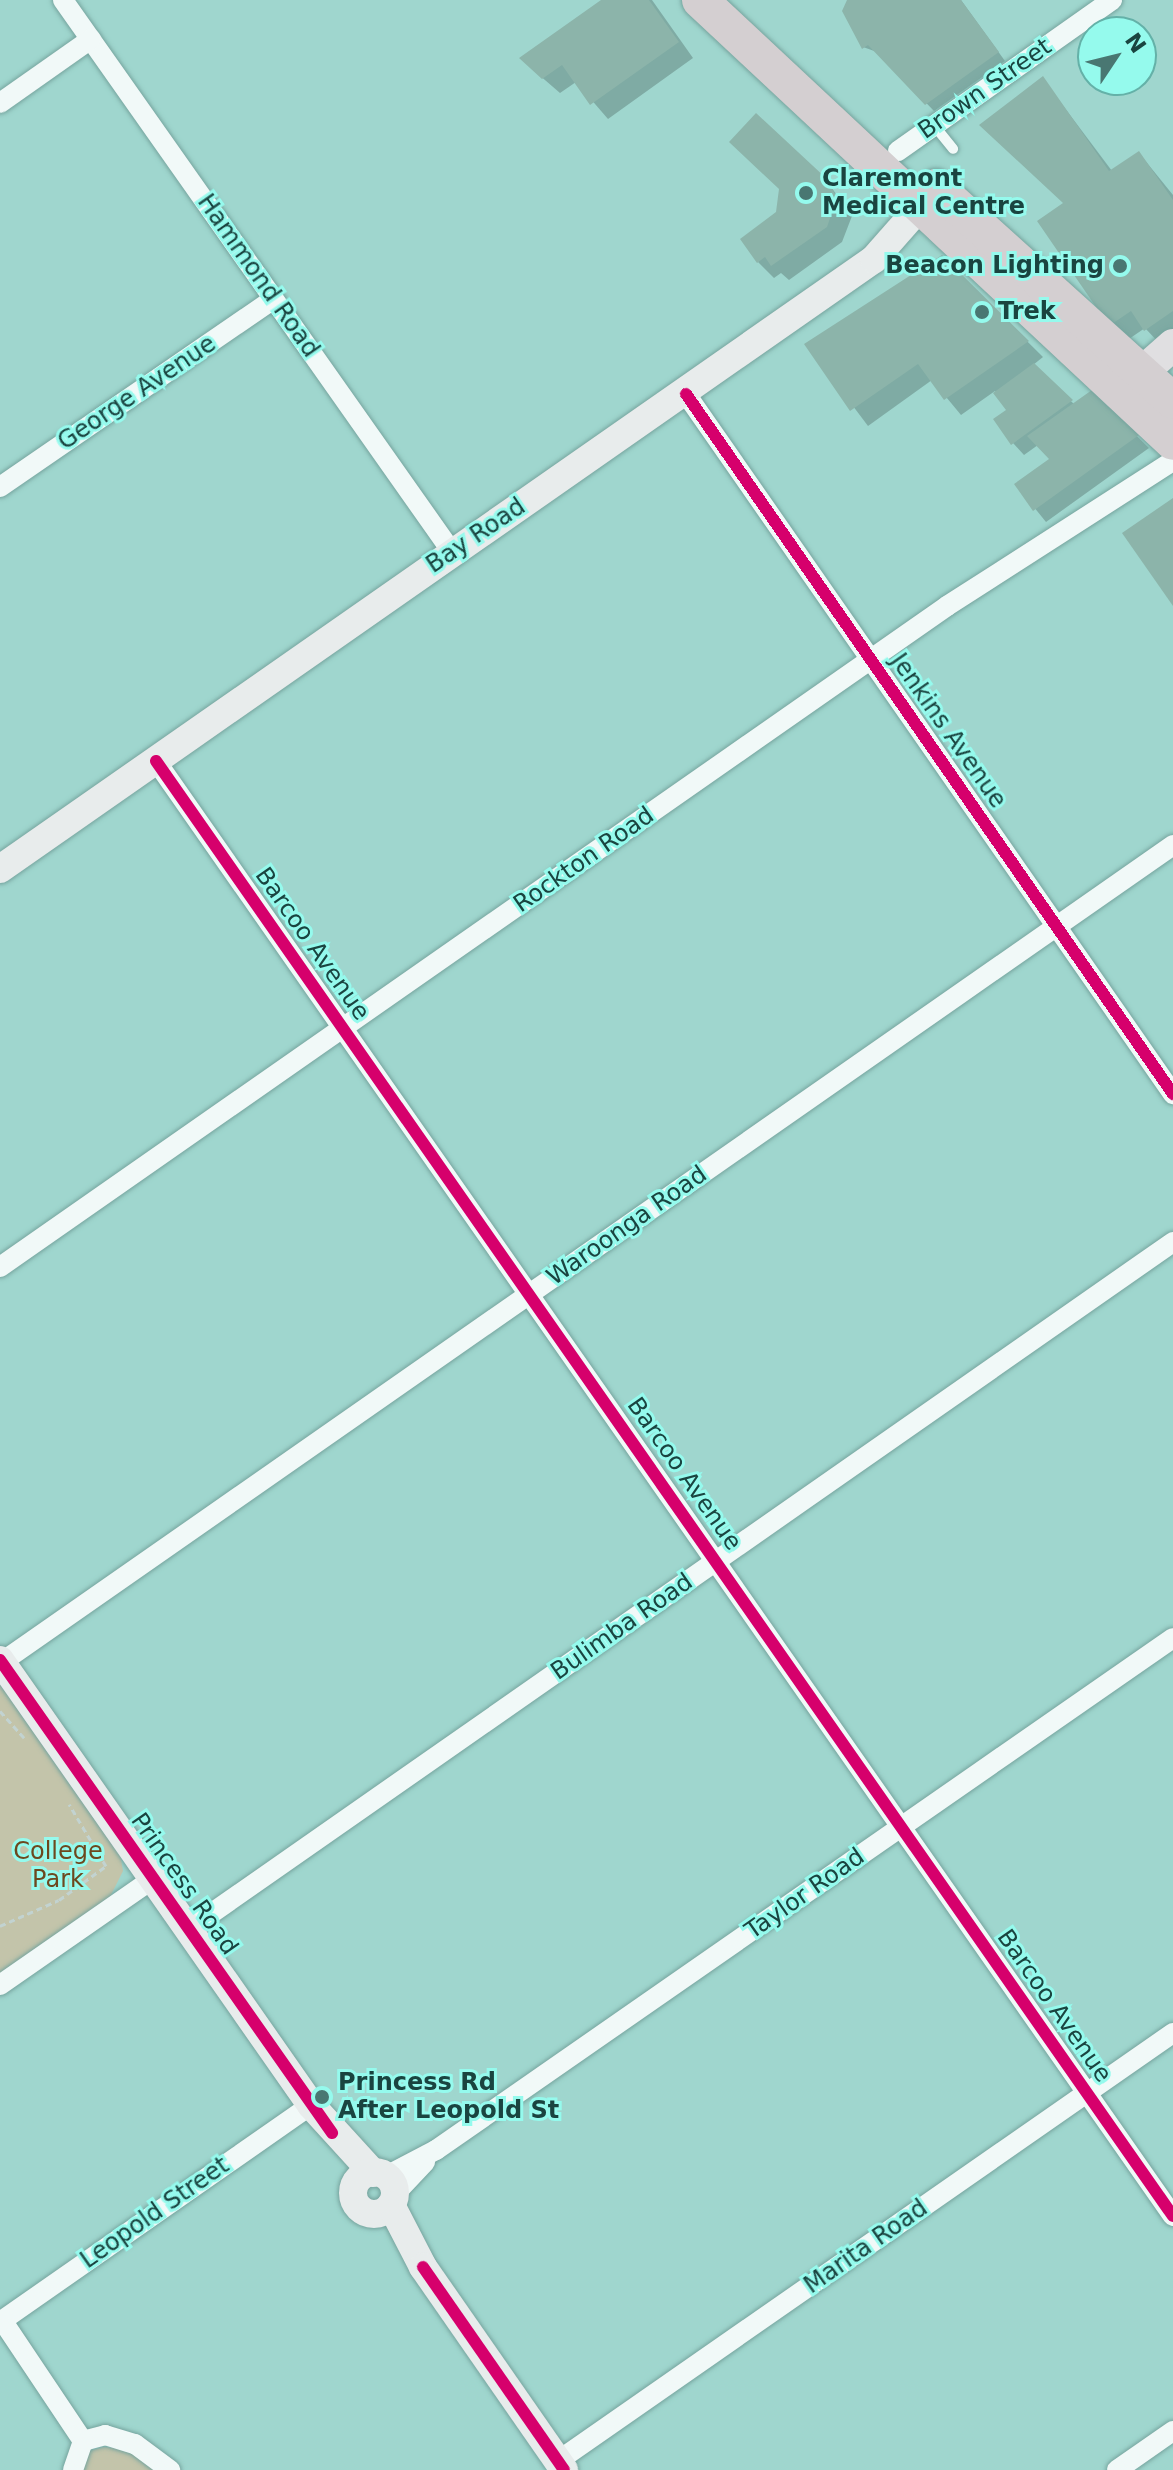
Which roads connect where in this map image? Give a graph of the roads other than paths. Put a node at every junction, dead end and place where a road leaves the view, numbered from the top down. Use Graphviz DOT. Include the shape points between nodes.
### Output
graph roads {
  1 [pos="63,0"];
  2 [pos="700,0"];
  3 [pos="736,0"];
  4 [pos="1112,0"];
  5 [pos="91,39"];
  6 [pos="0,103"];
  7 [pos="933,124"];
  8 [pos="953,149"];
  9 [pos="898,151"];
  10 [pos="929,196"];
  11 [pos="274,299"];
  12 [pos="1173,345"];
  13 [pos="1131,381"];
  14 [pos="686,394"];
  15 [pos="1173,401"];
  16 [pos="1173,442"];
  17 [pos="1173,461"];
  18 [pos="0,487"];
  19 [pos="452,552"];
  20 [pos="871,660"];
  21 [pos="156,761"];
  22 [pos="1173,845"];
  23 [pos="0,869"];
  24 [pos="1058,925"];
  25 [pos="343,1027"];
  26 [pos="1173,1094"];
  27 [pos="1173,1242"];
  28 [pos="0,1267"];
  29 [pos="530,1294"];
  30 [pos="718,1560"];
  31 [pos="1173,1638"];
  32 [pos="1,1661"];
  33 [pos="901,1827"];
  34 [pos="154,1878"];
  35 [pos="189,1929"];
  36 [pos="0,1985"];
  37 [pos="1173,2033"];
  38 [pos="1088,2092"];
  39 [pos="311,2105"];
  40 [pos="379,2191"];
  41 [pos="1173,2216"];
  42 [pos="1,2321"];
  43 [pos="1173,2431"];
  44 [pos="83,2441"];
  45 [pos="561,2466"];
  46 [pos="73,2470"];
  47 [pos="170,2470"];
  48 [pos="1117,2470"];
  1 -- 5 [label="street, Hammond Road"];
  2 -- 10 [label="highway"];
  3 -- 9 [label="highway"];
  4 -- 7 [label="street, Brown Street"];
  5 -- 6 [label="street"];
  5 -- 11 [label="street, Hammond Road"];
  7 -- 8 [label="lane"];
  7 -- 9 [label="street, Brown Street"];
  9 -- 10 [label="highway"];
  10 -- 13 [label="highway"];
  10 -- 14 [label="street, Bay Road" via="874,259"];
  11 -- 18 [label="street, George Avenue"];
  11 -- 19 [label="street, Hammond Road"];
  12 -- 13 [label="main road"];
  13 -- 15 [label="highway"];
  13 -- 16 [label="highway"];
  14 -- 19 [label="street, Bay Road"];
  14 -- 20 [label="street, Jenkins Avenue"];
  17 -- 20 [label="street, Rockton Road" via="1089,510"];
  19 -- 21 [label="street, Bay Road"];
  20 -- 24 [label="street, Jenkins Avenue"];
  20 -- 25 [label="street, Rockton Road"];
  21 -- 23 [label="street, Bay Road"];
  21 -- 25 [label="street, Barcoo Avenue"];
  22 -- 24 [label="street, Waroonga Road"];
  24 -- 26 [label="street, Jenkins Avenue"];
  24 -- 29 [label="street, Waroonga Road"];
  25 -- 28 [label="street, Rockton Road"];
  25 -- 29 [label="street, Barcoo Avenue"];
  27 -- 30 [label="street, Bulimba Road"];
  29 -- 30 [label="street, Barcoo Avenue"];
  29 -- 32 [label="street, Waroonga Road"];
  30 -- 33 [label="street, Barcoo Avenue"];
  30 -- 35 [label="street, Bulimba Road"];
  31 -- 33 [label="street, Taylor Road"];
  32 -- 34 [label="street, Princess Road"];
  33 -- 38 [label="street, Barcoo Avenue"];
  33 -- 40 [label="street, Taylor Road"];
  34 -- 35 [label="street, Princess Road"];
  34 -- 36 [label="street"];
  35 -- 39 [label="street, Princess Road"];
  37 -- 38 [label="street, Marita Road"];
  38 -- 41 [label="street, Barcoo Avenue"];
  38 -- 45 [label="street, Marita Road"];
  39 -- 40 [label="street, Princess Road"];
  39 -- 42 [label="street, Leopold Street"];
  40 -- 45 [label="street, Princess Road" via="423,2267"];
  42 -- 44 [label="street"];
  43 -- 48 [label="street"];
  44 -- 46 [label="street"];
  44 -- 47 [label="street" via="105,2435 135,2444"];
}
